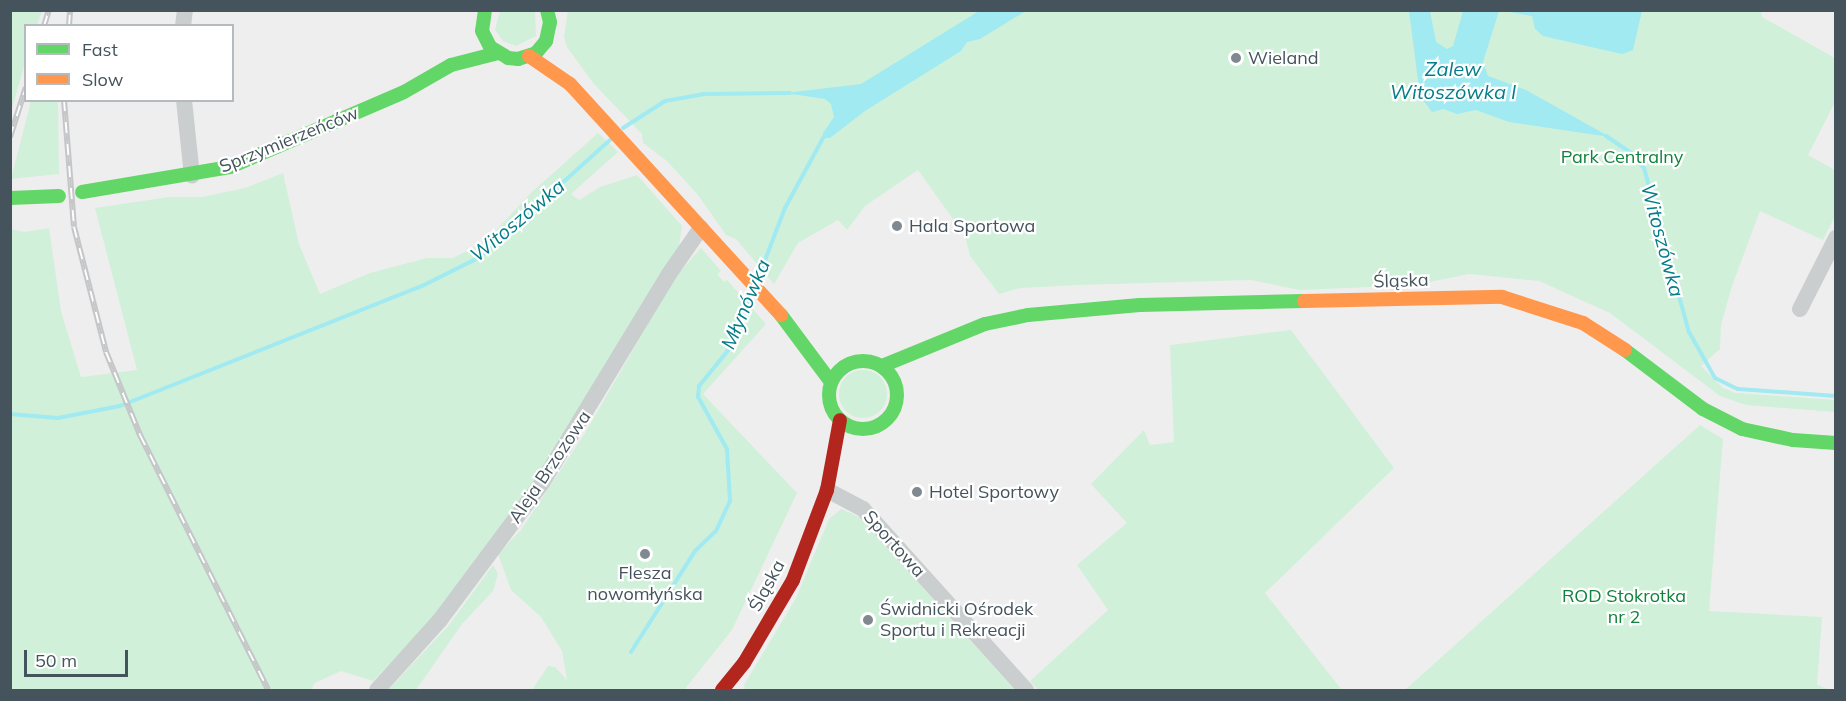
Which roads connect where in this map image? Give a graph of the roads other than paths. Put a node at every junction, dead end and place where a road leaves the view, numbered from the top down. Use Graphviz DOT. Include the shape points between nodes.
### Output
graph roads {
  1 [pos="485,10"];
  2 [pos="548,11"];
  3 [pos="482,31"];
  4 [pos="546,41"];
  5 [pos="498,53"];
  6 [pos="529,56"];
  7 [pos="451,65"];
  8 [pos="570,84"];
  9 [pos="184,102"];
  10 [pos="192,176"];
  11 [pos="82,192"];
  12 [pos="59,196"];
  13 [pos="10,198"];
  14 [pos="701,228"];
  15 [pos="1836,238"];
  16 [pos="1800,309"];
  17 [pos="800,336"];
  18 [pos="935,345"];
  19 [pos="849,363"];
  20 [pos="882,366"];
  21 [pos="831,382"];
  22 [pos="897,393"];
  23 [pos="840,420"];
  24 [pos="862,429"];
  25 [pos="1836,443"];
  26 [pos="826,490"];
  27 [pos="377,690"];
  28 [pos="722,690"];
  29 [pos="1026,690"];
  1 -- 3 [label="street"];
  2 -- 4 [label="street"];
  3 -- 5 [label="street"];
  3 -- 7 [label="street, Sprzymierzeńców"];
  4 -- 6 [label="street"];
  4 -- 8 [label="street"];
  5 -- 6 [label="street" via="512,58"];
  5 -- 7 [label="street, Sprzymierzeńców"];
  6 -- 8 [label="street"];
  7 -- 10 [label="street, Sprzymierzeńców" via="328,126 230,167"];
  8 -- 14 [label="street"];
  9 -- 10 [label="street"];
  10 -- 11 [label="street, Sprzymierzeńców"];
  12 -- 13 [label="street"];
  14 -- 17 [label="street"];
  14 -- 27 [label="street, Aleja Brzozowa" via="542,483 440,620"];
  15 -- 16 [label="street"];
  17 -- 19 [label="street"];
  17 -- 21 [label="street"];
  18 -- 20 [label="street, Śląska"];
  18 -- 22 [label="street, Śląska" via="910,371"];
  18 -- 25 [label="street, Śląska" via="1009,317 1129,306 1502,297 1583,323 1611,339 1703,409 1742,429 1793,440"];
  19 -- 20 [label="street"];
  19 -- 21 [label="street"];
  20 -- 22 [label="street" via="895,383"];
  21 -- 23 [label="street" via="829,402"];
  22 -- 24 [label="street" via="896,404 883,423"];
  23 -- 24 [label="street"];
  23 -- 26 [label="street, Śląska"];
  24 -- 26 [label="street, Śląska"];
  26 -- 28 [label="street, Śląska" via="793,580 744,663"];
  26 -- 29 [label="street, Sportowa" via="863,509"];
}
